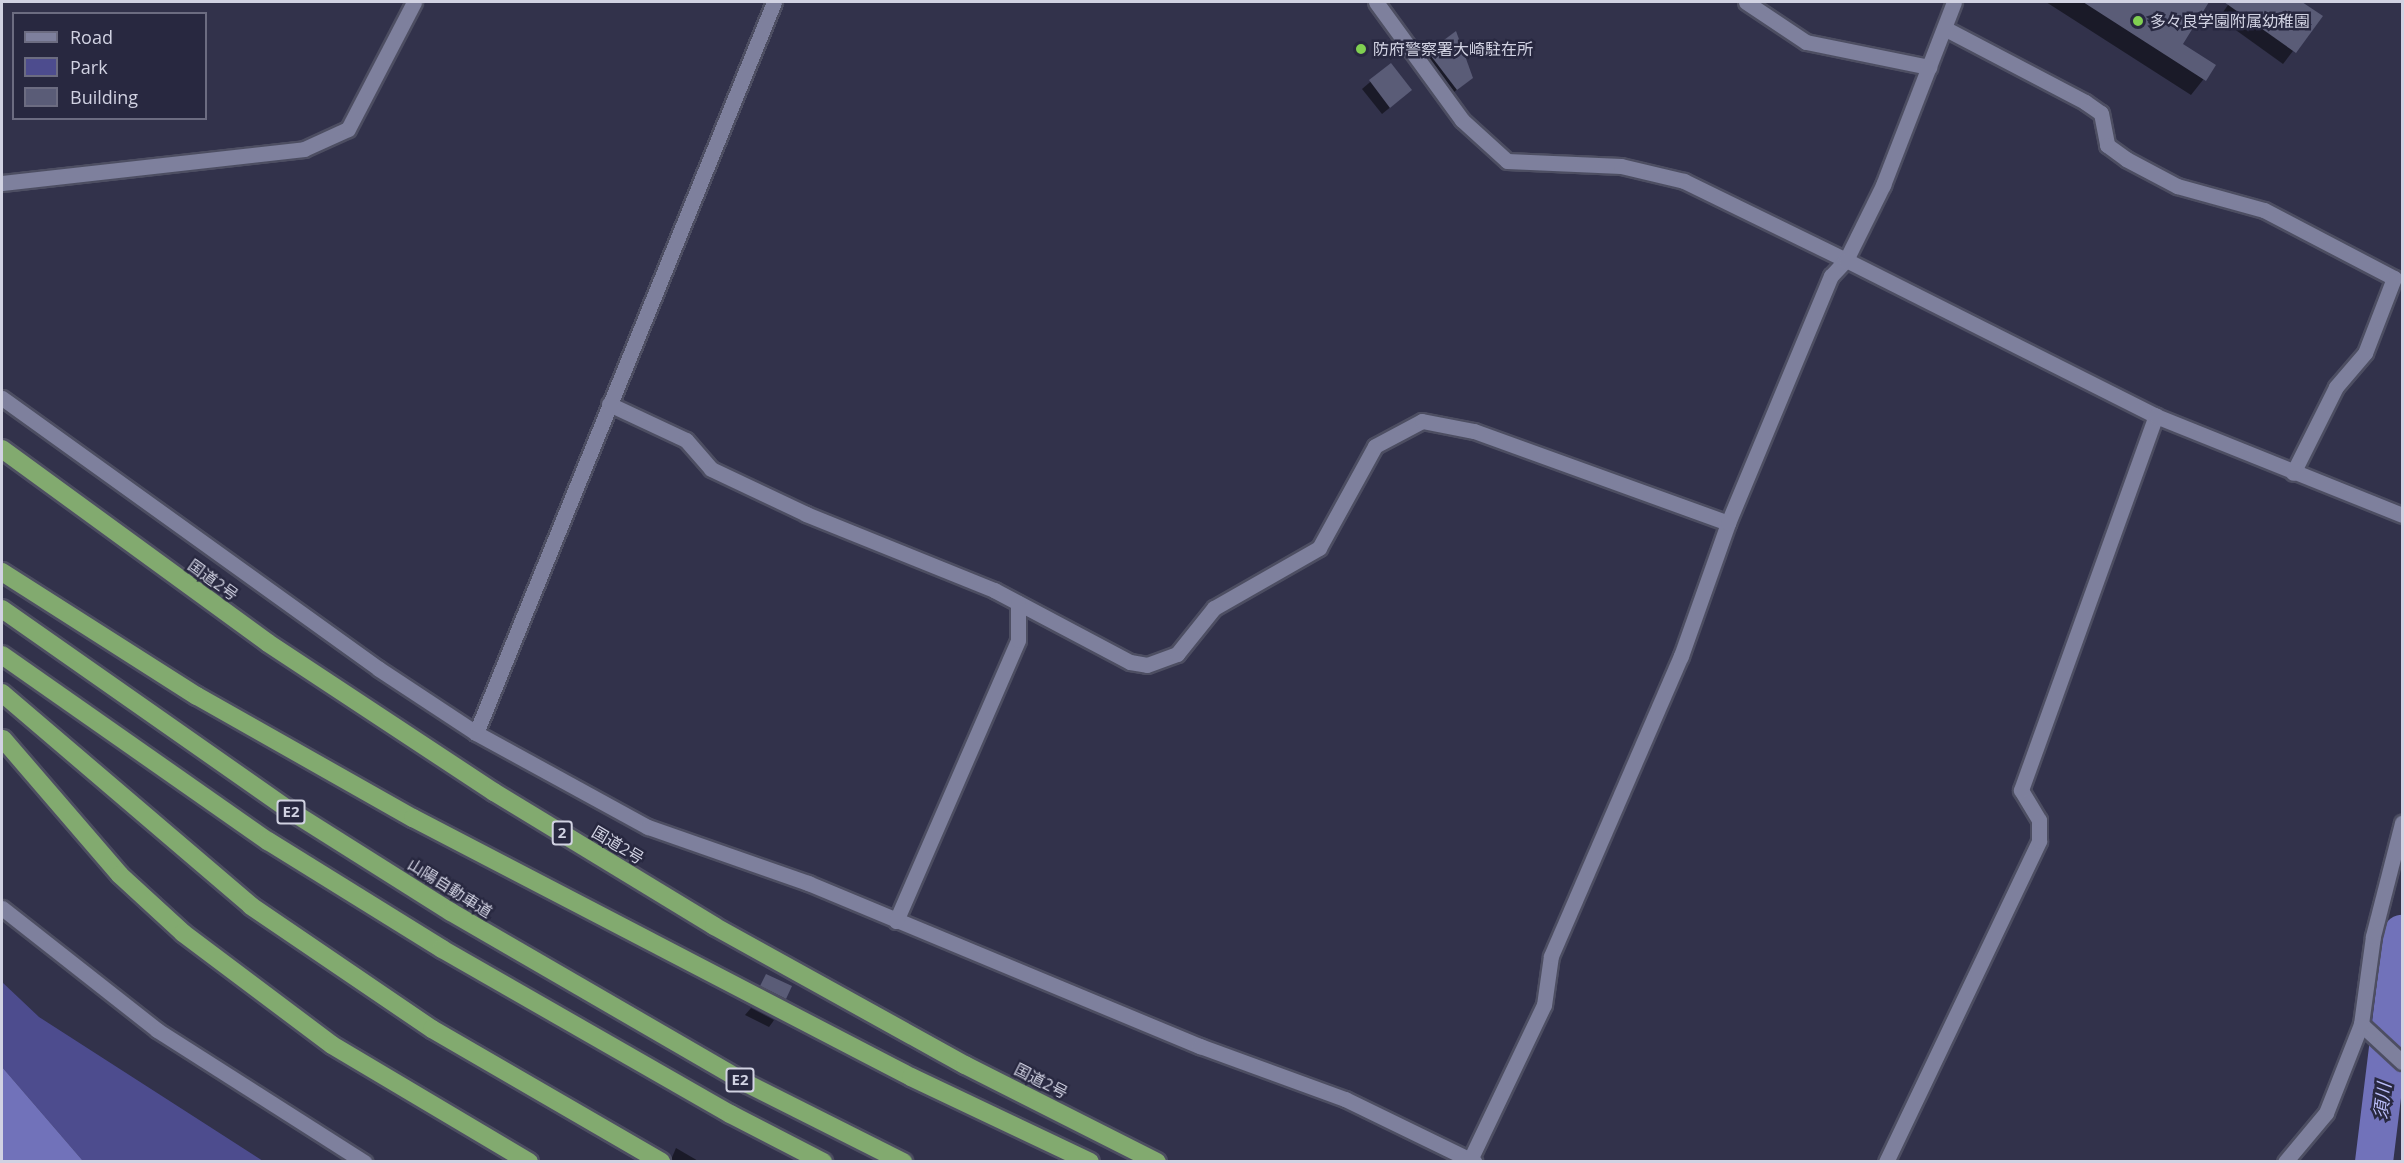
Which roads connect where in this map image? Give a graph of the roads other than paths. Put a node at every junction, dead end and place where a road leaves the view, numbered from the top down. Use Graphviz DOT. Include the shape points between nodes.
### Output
graph roads {
  1 [pos="414,2"];
  2 [pos="774,2"];
  3 [pos="1376,2"];
  4 [pos="1746,2"];
  5 [pos="1954,2"];
  6 [pos="1946,29"];
  7 [pos="1929,67"];
  8 [pos="2,183"];
  9 [pos="1846,260"];
  10 [pos="2,398"];
  11 [pos="609,405"];
  12 [pos="2157,416"];
  13 [pos="2,449"];
  14 [pos="2293,473"];
  15 [pos="2403,515"];
  16 [pos="1728,523"];
  17 [pos="2,572"];
  18 [pos="1018,603"];
  19 [pos="2,609"];
  20 [pos="2,655"];
  21 [pos="2,693"];
  22 [pos="476,733"];
  23 [pos="3,739"];
  24 [pos="2403,823"];
  25 [pos="2,909"];
  26 [pos="896,921"];
  27 [pos="2364,1027"];
  28 [pos="2403,1062"];
  29 [pos="897,1159"];
  30 [pos="1471,1160"];
  31 [pos="364,1161"];
  32 [pos="530,1161"];
  33 [pos="661,1161"];
  34 [pos="824,1161"];
  35 [pos="1090,1161"];
  36 [pos="1157,1161"];
  37 [pos="1886,1161"];
  38 [pos="2285,1161"];
  1 -- 8 [label="street" via="348,129 304,149"];
  2 -- 11 [label="street"];
  3 -- 9 [label="street" via="1462,120 1507,161 1621,166 1663,174 1718,195"];
  4 -- 7 [label="street" via="1806,42"];
  5 -- 6 [label="street"];
  6 -- 7 [label="street"];
  6 -- 14 [label="street" via="2085,102 2101,114 2107,145 2126,159 2176,186 2264,210 2394,278 2365,353 2337,387"];
  7 -- 9 [label="street"];
  9 -- 12 [label="street" via="1925,304 2011,338"];
  9 -- 16 [label="street" via="1831,276"];
  10 -- 22 [label="street" via="195,540"];
  11 -- 18 [label="street" via="686,440 701,461 722,474"];
  11 -- 22 [label="street"];
  12 -- 14 [label="street"];
  12 -- 37 [label="street" via="2020,790 2038,820 2040,841"];
  13 -- 36 [label="highway, 国道2号 / 2" via="268,643 494,792 724,932 966,1065"];
  14 -- 15 [label="street"];
  16 -- 18 [label="street" via="1474,431 1422,421 1375,446 1319,548 1214,608 1189,641 1164,662 1130,662"];
  16 -- 30 [label="street" via="1681,656 1551,956 1544,1005"];
  17 -- 35 [label="highway" via="197,696 413,818 645,934 910,1077"];
  18 -- 26 [label="street" via="1018,640"];
  19 -- 29 [label="highway, 山陽自動車道 / E2" via="289,810 593,996 748,1084"];
  20 -- 34 [label="highway, E2" via="268,841 575,1028"];
  21 -- 33 [label="highway" via="251,906 432,1029"];
  22 -- 26 [label="street" via="648,827 808,883"];
  23 -- 32 [label="highway" via="60,810 183,933 332,1045"];
  24 -- 27 [label="street" via="2373,936"];
  25 -- 31 [label="street" via="157,1030"];
  26 -- 30 [label="street" via="1345,1099"];
  27 -- 28 [label="street"];
  27 -- 38 [label="street" via="2326,1113"];
}
